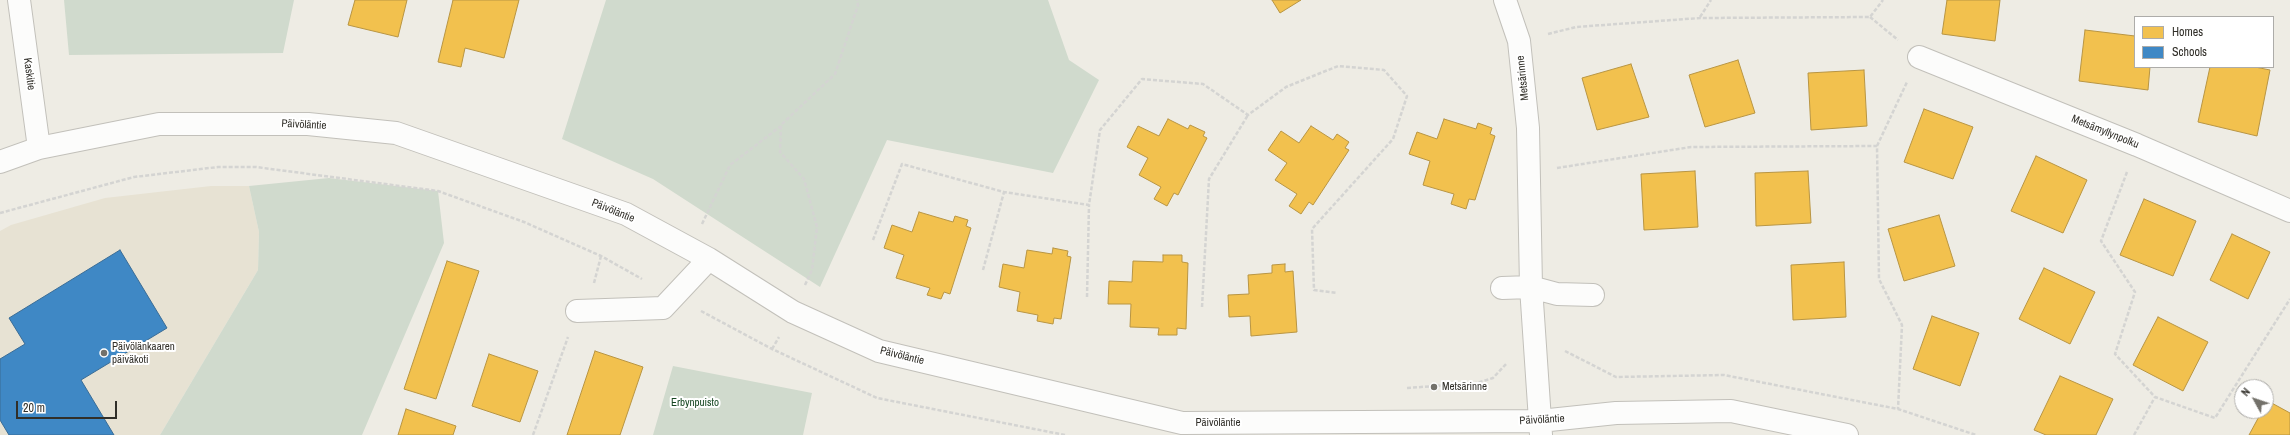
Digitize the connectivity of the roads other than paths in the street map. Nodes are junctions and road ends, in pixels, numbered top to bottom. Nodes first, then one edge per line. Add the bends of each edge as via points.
1 (19, 0) edge
2 (1505, 0) edge
3 (1919, 57) road end
4 (39, 148) junction
5 (0, 162) edge
6 (2290, 211) edge
7 (709, 259) junction
8 (1502, 288) dead end
9 (1531, 288) junction
10 (1593, 295) dead end
11 (577, 311) road end
12 (1541, 428) edge
13 (1847, 435) edge

1 - 4 street, Kaskitie
2 - 9 street, Metsärinne via 1519,41 1528,128
3 - 6 street, Metsämyllynpolku via 2137,145
4 - 5 street, Päivöläntie
4 - 7 street, Päivöläntie via 159,124 308,124 396,133 626,214
7 - 11 street via 663,308
7 - 12 street, Päivöläntie via 793,312 879,351 1182,423
8 - 9 street
9 - 10 street via 1557,294
9 - 12 street, Metsärinne
12 - 13 street, Päivöläntie via 1616,413 1731,410

